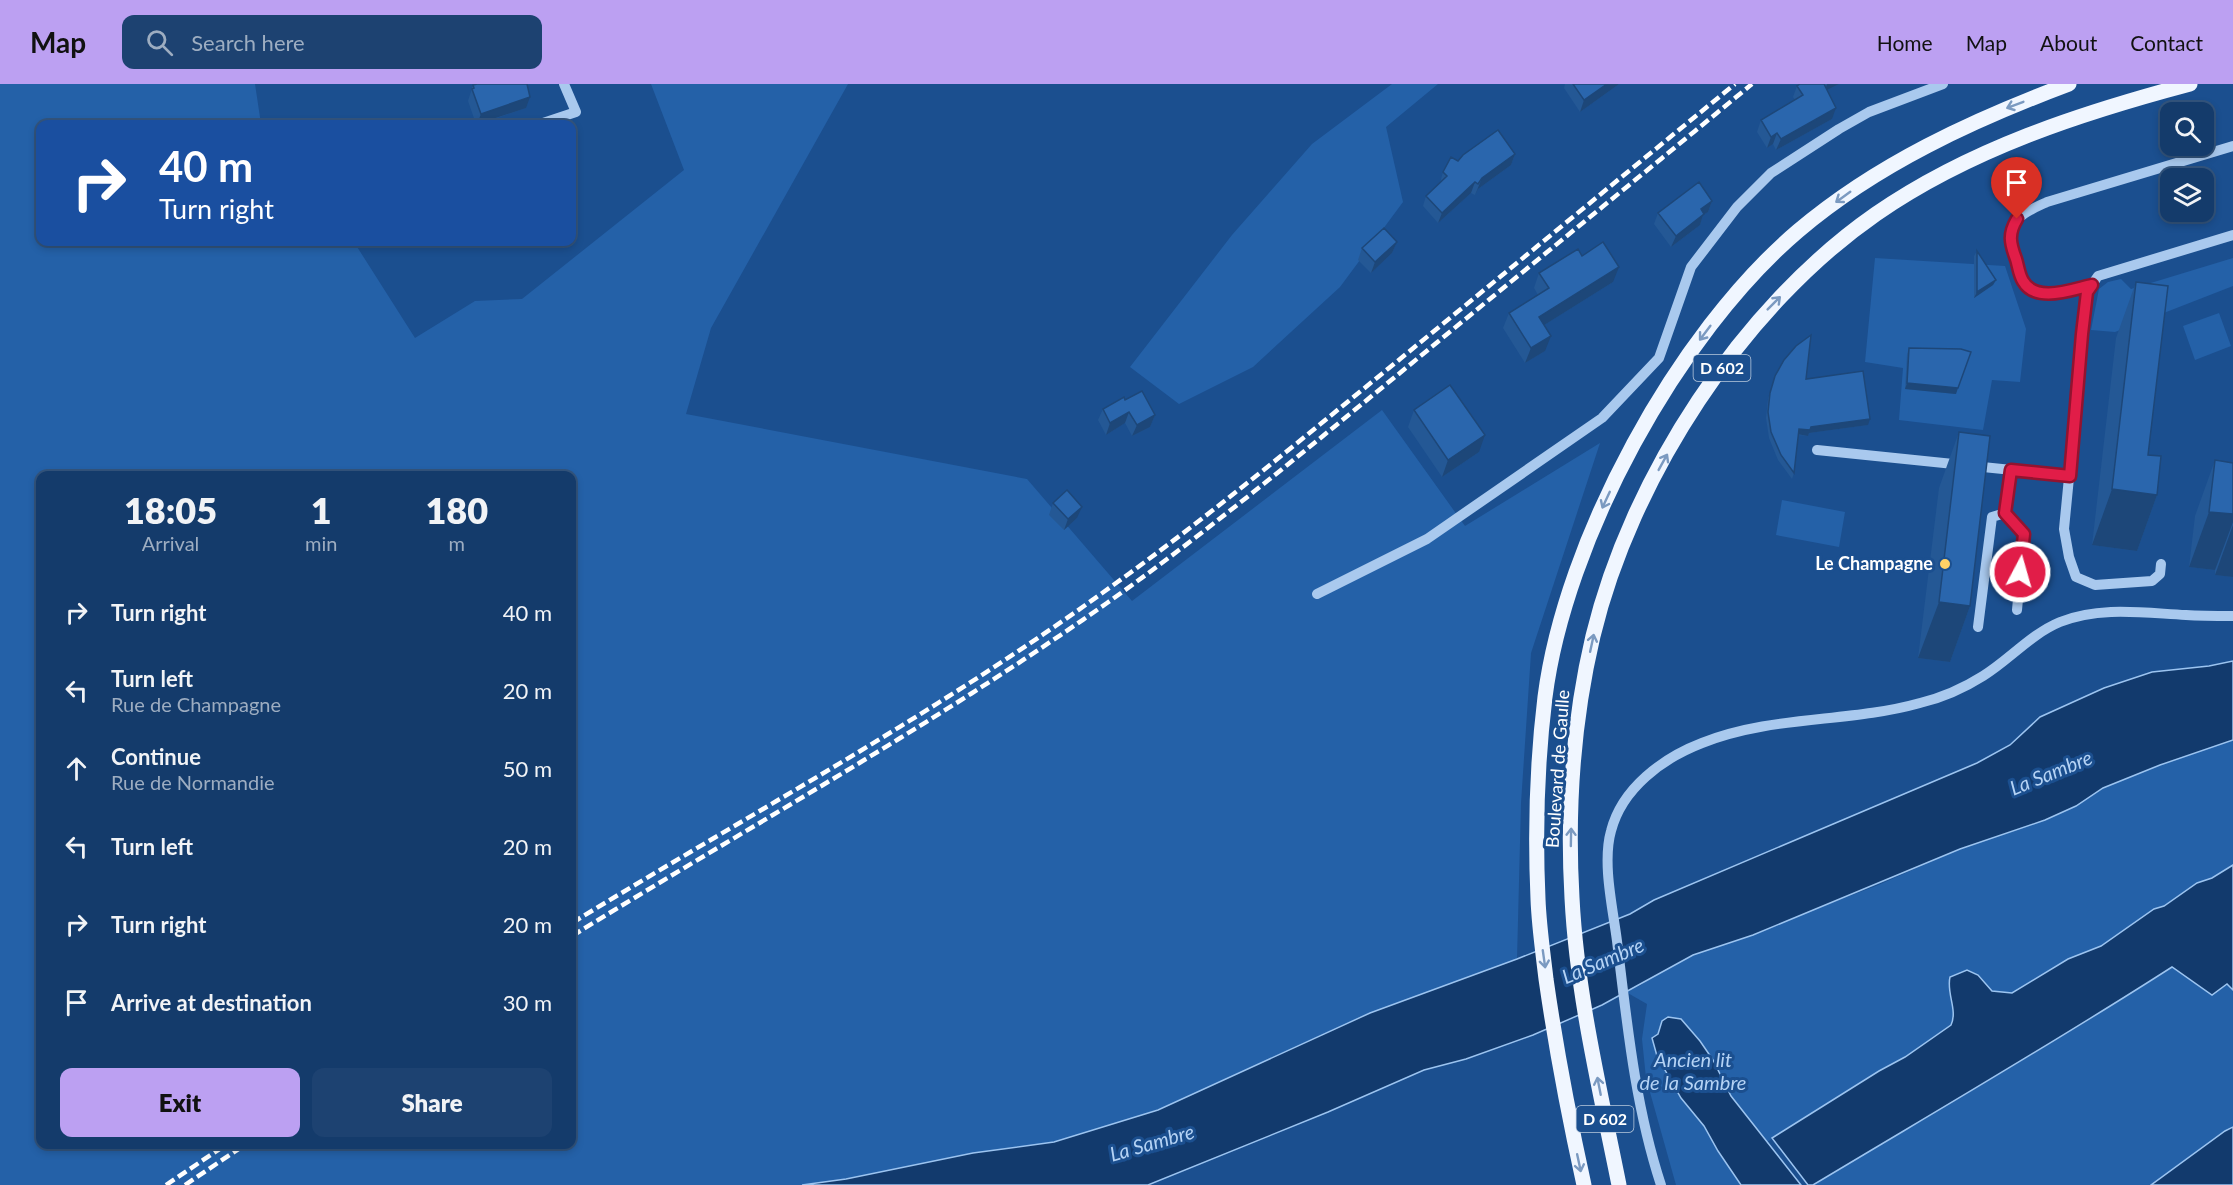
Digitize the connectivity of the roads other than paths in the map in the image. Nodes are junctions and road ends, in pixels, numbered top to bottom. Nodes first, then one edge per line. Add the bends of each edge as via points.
1 (564, 84) edge
2 (1943, 84) edge
3 (2069, 84) edge
4 (2190, 84) edge
5 (552, 120) edge
6 (2233, 146) edge
7 (2233, 235) edge
8 (2092, 285) junction
9 (1817, 450) dead end
10 (2011, 470) junction
11 (2070, 476) junction
12 (2005, 513) junction
13 (2161, 564) dead end
14 (1317, 594) dead end
15 (2017, 610) dead end
16 (2233, 616) edge
17 (1978, 627) dead end
18 (1584, 1185) edge
19 (1619, 1185) edge
20 (1661, 1185) edge

1 - 5 street via 576,112
2 - 14 street via 1869,112 1771,173 1737,207 1691,267 1659,358 1602,418 1427,539
3 -> 18 main road, Boulevard de Gaulle / D 602 via 1935,141 1890,166 1799,230 1757,270 1677,371 1638,437 1598,519 1577,570 1545,695 1537,819 1538,901 1544,960 1559,1065
19 -> 4 main road, Boulevard de Gaulle / D 602 via 1592,1054 1574,935 1572,791 1582,690 1593,636 1625,539 1648,489 1681,430 1731,354 1763,314 1804,273 1878,213 1971,160 2067,120
6 - 8 street via 2047,202 2017,219 2009,239 2023,281 2030,288 2055,293
7 - 8 street via 2098,276
8 - 11 street via 2087,292 2082,334
9 - 10 street
10 - 11 street
10 - 12 street
11 - 13 street via 2064,530 2076,577 2095,585 2152,581 2160,574
12 - 15 street via 2024,534
12 - 17 street via 1992,517
16 - 20 street via 2091,613 2059,622 1983,676 1923,703 1740,731 1702,743 1659,765 1635,787 1611,830 1608,853 1639,1099

